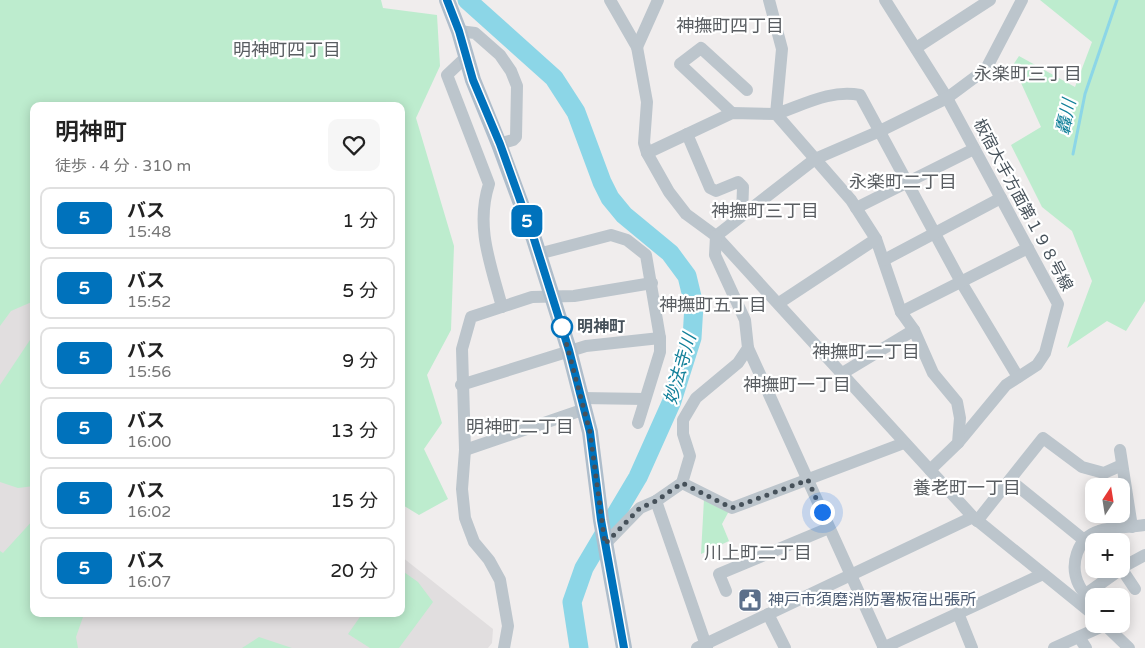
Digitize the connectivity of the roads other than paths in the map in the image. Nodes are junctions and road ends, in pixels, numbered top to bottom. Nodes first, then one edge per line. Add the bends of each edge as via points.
1 (446, 0) edge
2 (610, 0) edge
3 (658, 0) edge
4 (884, 0) edge
5 (990, 0) edge
6 (1022, 0) edge
7 (771, 1) edge
8 (459, 31) junction
9 (637, 47) junction
10 (916, 48) junction
11 (465, 58) junction
12 (747, 90) dead end
13 (947, 98) junction
14 (732, 113) junction
15 (776, 114) junction
16 (880, 131) junction
17 (687, 134) junction
18 (500, 144) junction
19 (974, 150) junction
20 (647, 153) junction
21 (815, 159) junction
22 (908, 182) junction
23 (1001, 198) junction
24 (856, 208) junction
25 (742, 215) junction
26 (935, 233) junction
27 (716, 236) junction
28 (876, 238) junction
29 (1028, 248) junction
30 (538, 254) junction
31 (884, 260) junction
32 (961, 282) junction
33 (652, 283) junction
34 (553, 297) junction
35 (779, 303) junction
36 (502, 307) junction
37 (901, 312) junction
38 (914, 330) junction
39 (660, 338) junction
40 (748, 348) junction
41 (569, 350) junction
42 (840, 374) junction
43 (1018, 377) junction
44 (461, 385) junction
45 (645, 399) junction
46 (583, 404) junction
47 (638, 423) dead end
48 (904, 443) junction
49 (958, 443) junction
50 (465, 450) junction
51 (1120, 450) dead end
52 (1122, 465) junction
53 (930, 470) junction
54 (808, 480) junction
55 (1010, 480) junction
56 (682, 483) junction
57 (656, 501) junction
58 (975, 519) junction
59 (1145, 525) edge
60 (1132, 527) junction
61 (828, 528) junction
62 (1084, 540) junction
63 (605, 542) junction
64 (1145, 555) edge
65 (1130, 563) edge
66 (851, 574) junction
67 (1043, 574) junction
68 (1111, 578) edge
69 (1128, 578) edge
70 (1100, 588) edge
71 (1135, 589) dead end
72 (726, 591) dead end
73 (1085, 593) edge
74 (1085, 608) edge
75 (958, 613) junction
76 (768, 614) junction
77 (1087, 633) edge
78 (1113, 633) edge
79 (1079, 637) junction
80 (703, 647) edge
81 (504, 648) edge
82 (624, 648) edge
83 (785, 648) edge
84 (884, 648) edge
85 (972, 648) edge
86 (1054, 648) edge
87 (1086, 648) edge
88 (1129, 648) edge

1 - 8 main road
2 - 9 street
3 - 9 street
4 - 10 street, 板宿大手方面第１９８号線
5 - 10 street
6 - 13 street via 986,69
7 - 15 street via 782,49
8 - 11 main road
8 - 18 street via 475,33 490,45 511,71 516,86 516,137
9 - 20 street via 646,102 644,143
10 - 13 street, 板宿大手方面第１９８号線
11 - 18 main road
11 - 36 street via 447,75 489,184 484,198 482,225
12 - 14 street via 701,48 680,64
13 - 16 street
13 - 19 street, 板宿大手方面第１９８号線
14 - 15 street
14 - 17 street
15 - 16 street via 832,94 848,93 860,95
15 - 21 street
16 - 21 street
16 - 22 street
17 - 20 street
17 - 25 street via 710,188 716,190 738,182 743,187
18 - 30 main road
19 - 22 street
19 - 23 street, 板宿大手方面第１９８号線
20 - 27 street via 668,192 686,214
21 - 24 street
21 - 25 street
22 - 24 street
22 - 26 street
23 - 26 street
23 - 29 street, 板宿大手方面第１９８号線
24 - 28 street
25 - 27 street
26 - 31 street
26 - 32 street
27 - 35 street
27 - 40 street via 715,255 745,320
28 - 31 street
28 - 35 street
29 - 32 street
29 - 43 street, 板宿大手方面第１９８号線 via 1058,304 1045,353 1037,365
30 - 33 street via 611,235 627,240 646,254
30 - 34 main road
31 - 37 street
32 - 37 street
32 - 43 street
33 - 34 street
33 - 39 street
34 - 36 street via 532,297
34 - 41 main road
35 - 42 street
36 - 44 street via 471,317 462,349
37 - 38 street
38 - 42 street
38 - 49 street via 933,373 957,402 960,418
39 - 41 street
39 - 45 street via 660,352
40 - 54 street
40 - 56 street via 738,363 696,398 683,420 683,434 690,456
41 - 44 street
41 - 46 main road
42 - 48 street
43 - 49 street, 板宿大手方面第１９８号線 via 1006,385
44 - 50 street
45 - 46 street
45 - 47 street
46 - 50 street
46 - 63 main road
48 - 53 street
48 - 54 street
49 - 53 street, 板宿大手方面第１９８号線
50 - 81 street via 462,489 465,518 474,542 500,580 508,626
51 - 52 street
52 - 55 street via 1104,472 1082,467 1043,438
52 - 60 street
53 - 58 street
54 - 56 street via 732,508
54 - 61 street
55 - 58 street
55 - 62 street
56 - 57 street
57 - 63 street via 640,508
57 - 80 street
58 - 66 street
58 - 67 street
59 - 60 street
60 - 62 street via 1108,528
61 - 66 street
61 - 72 street via 719,574
62 - 73 street via 1074,567 1079,586
63 - 82 main road
64 - 65 street
66 - 76 street
66 - 84 street
67 - 74 street
67 - 75 street
68 - 70 street
69 - 71 street
75 - 84 street
75 - 85 street
76 - 80 street
76 - 83 street
77 - 79 street
78 - 88 street
79 - 86 street
79 - 87 street

